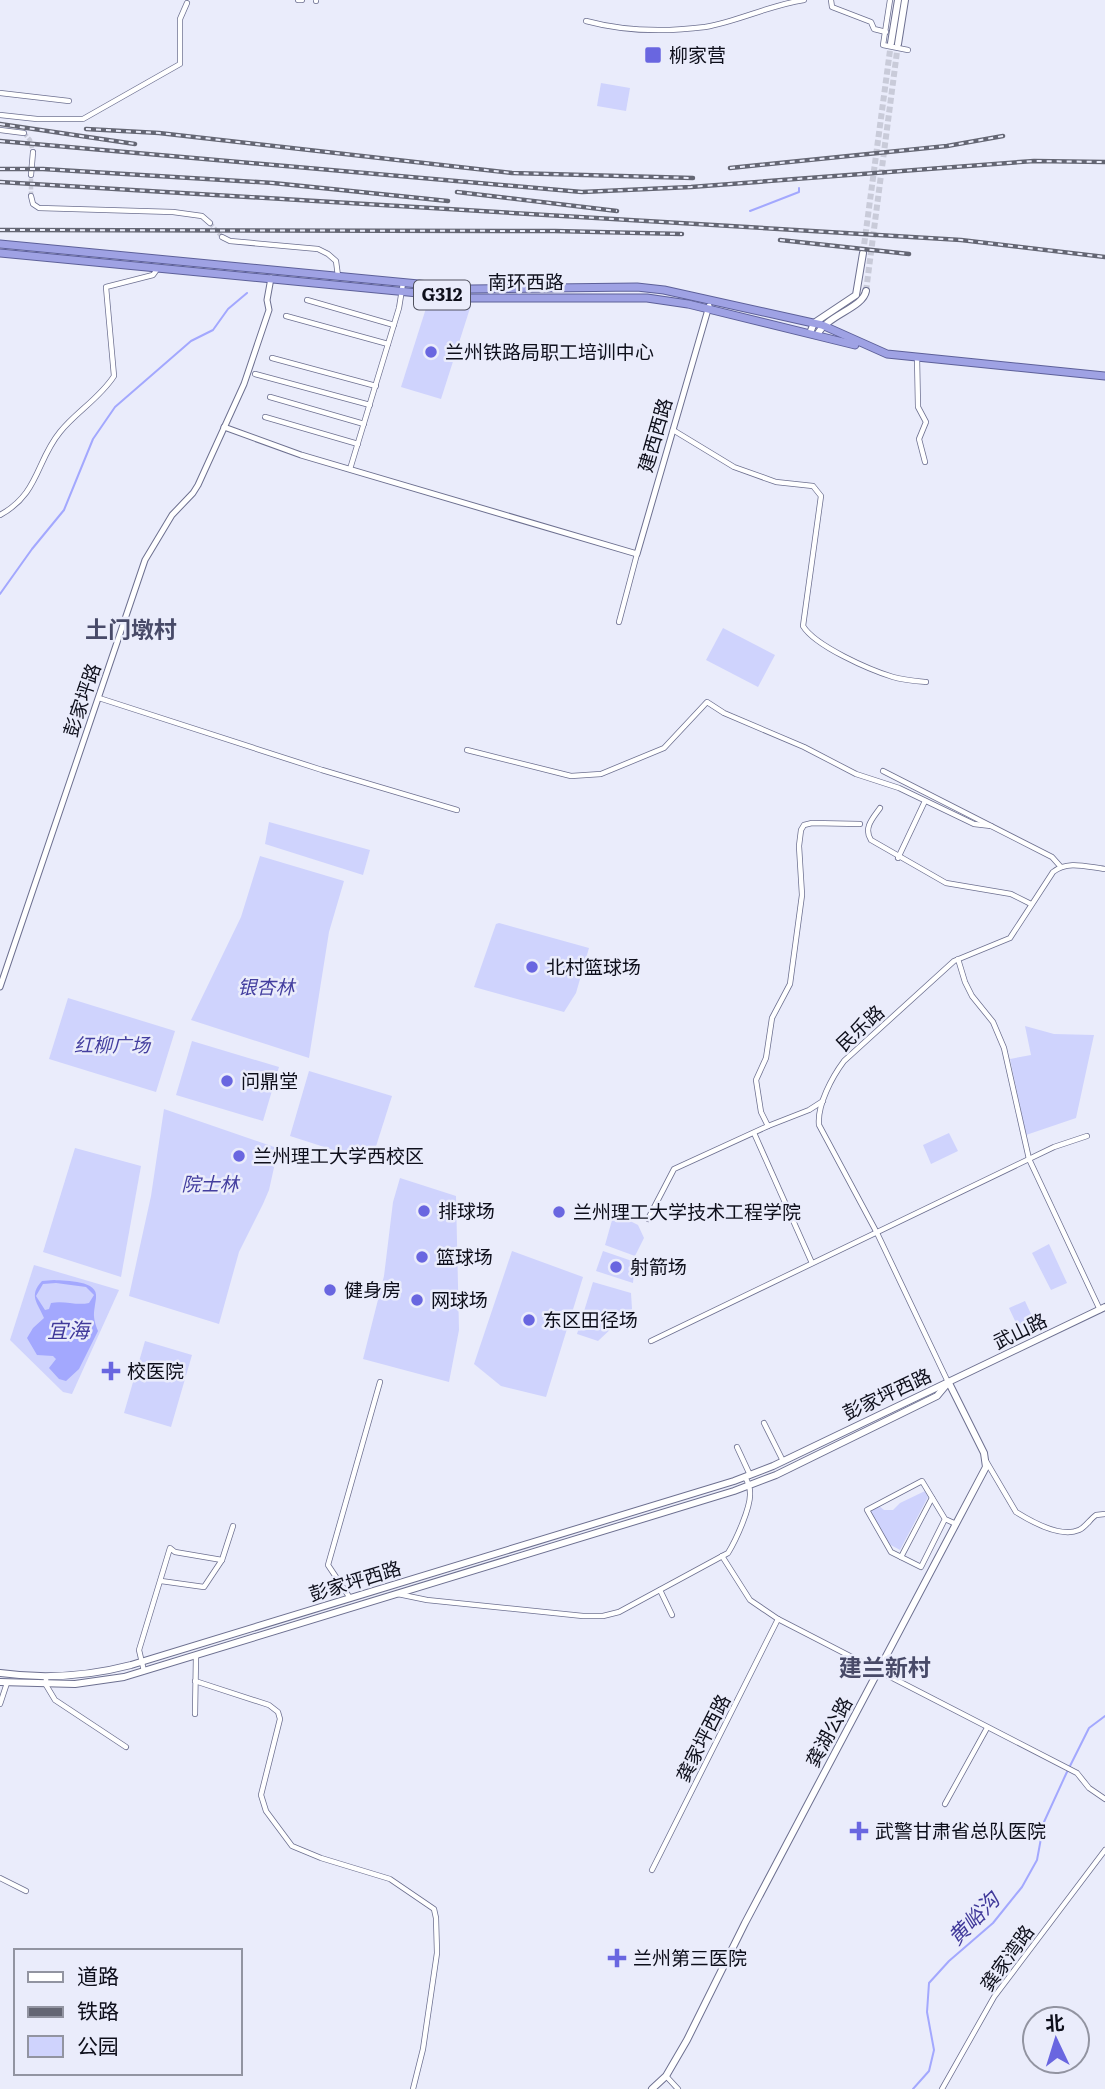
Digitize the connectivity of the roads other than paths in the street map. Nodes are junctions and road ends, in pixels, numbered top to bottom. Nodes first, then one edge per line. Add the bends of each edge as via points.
1 (804, 0) edge
2 (831, 0) edge
3 (890, 0) edge
4 (898, 0) edge
5 (905, 0) edge
6 (187, 3) dead end
7 (586, 21) dead end
8 (886, 32) junction
9 (908, 50) dead end
10 (0, 93) edge
11 (69, 101) dead end
12 (0, 115) edge
13 (0, 130) edge
14 (24, 133) dead end
15 (33, 152) tunnel mouth
16 (32, 176) tunnel mouth
17 (31, 196) dead end
18 (210, 223) tunnel mouth
19 (222, 237) tunnel mouth
20 (0, 244) edge
21 (863, 253) tunnel mouth
22 (0, 254) edge
23 (158, 268) junction
24 (338, 277) junction
25 (271, 278) junction
26 (402, 288) junction
27 (866, 290) tunnel mouth
28 (711, 299) junction
29 (307, 300) dead end
30 (708, 310) junction
31 (286, 316) dead end
32 (818, 324) junction
33 (394, 325) junction
34 (814, 334) junction
35 (388, 344) junction
36 (879, 352) junction
37 (917, 357) junction
38 (272, 358) dead end
39 (255, 374) dead end
40 (1105, 376) edge
41 (376, 386) junction
42 (270, 397) dead end
43 (370, 405) junction
44 (265, 417) dead end
45 (364, 424) junction
46 (224, 427) junction
47 (673, 430) junction
48 (358, 444) junction
49 (925, 461) dead end
50 (350, 469) junction
51 (0, 515) edge
52 (637, 554) junction
53 (619, 622) dead end
54 (926, 682) dead end
55 (99, 698) junction
56 (467, 750) dead end
57 (883, 771) dead end
58 (925, 802) junction
59 (880, 808) dead end
60 (457, 810) dead end
61 (860, 824) dead end
62 (991, 826) junction
63 (898, 858) junction
64 (1060, 866) junction
65 (1105, 870) edge
66 (1031, 905) junction
67 (958, 959) junction
68 (0, 987) edge
69 (824, 1101) junction
70 (768, 1126) junction
71 (754, 1133) junction
72 (1087, 1136) dead end
73 (1029, 1159) junction
74 (648, 1219) dead end
75 (877, 1233) junction
76 (812, 1263) junction
77 (1102, 1308) edge
78 (652, 1341) dead end
79 (380, 1382) dead end
80 (949, 1383) junction
81 (764, 1423) dead end
82 (737, 1447) dead end
83 (783, 1461) junction
84 (986, 1461) junction
85 (747, 1476) junction
86 (750, 1486) junction
87 (932, 1497) junction
88 (1105, 1514) edge
89 (945, 1519) junction
90 (956, 1524) junction
91 (233, 1526) dead end
92 (722, 1556) junction
93 (901, 1557) junction
94 (222, 1560) junction
95 (161, 1581) junction
96 (660, 1590) junction
97 (397, 1594) junction
98 (351, 1599) junction
99 (672, 1615) dead end
100 (778, 1619) junction
101 (196, 1655) junction
102 (142, 1662) junction
103 (144, 1671) junction
104 (879, 1672) junction
105 (0, 1673) edge
106 (46, 1676) junction
107 (195, 1681) junction
108 (4, 1682) edge
109 (46, 1685) junction
110 (0, 1704) edge
111 (195, 1714) dead end
112 (987, 1728) junction
113 (126, 1747) dead end
114 (1105, 1799) edge
115 (945, 1804) dead end
116 (1105, 1850) edge
117 (652, 1870) dead end
118 (0, 1878) edge
119 (26, 1891) dead end
120 (666, 2076) junction
121 (413, 2089) edge
122 (652, 2089) edge
123 (678, 2089) edge
124 (942, 2089) edge

1 - 7 street via 706,26 641,29
2 - 8 street via 832,7
3 - 8 street
4 - 5 main road via 895,43
6 - 12 street via 180,19 180,64 83,119
8 - 9 street via 883,45
10 - 11 street
13 - 14 street
15 - 16 street
17 - 18 street via 39,208 182,213 202,216
19 - 24 street via 322,250 336,261
20 - 24 highway, 南环西路 / G312
21 - 32 main road via 856,295
22 - 23 highway, 南环西路 / G312
23 - 25 highway, 南环西路 / G312
23 - 51 street via 153,275 106,287 114,376 61,431 22,498
24 - 26 highway, 南环西路 / G312
25 - 26 highway, 南环西路 / G312
25 - 46 street, 彭家坪路 via 262,335
26 - 28 highway, 南环西路 / G312 via 637,287
26 - 30 highway, 南环西路 / G312 via 470,298 648,298
26 - 33 street
27 - 32 main road via 863,299
28 - 30 street, 建西西路
28 - 32 highway, G312
29 - 33 street
30 - 34 highway, 南环西路 / G312
30 - 47 street, 建西西路
31 - 35 street
32 - 34 main road
32 - 36 highway, G312
33 - 35 street
34 - 36 highway, 南环西路 / G312
35 - 41 street
36 - 37 highway, G312
37 - 40 highway, G312
37 - 49 street via 918,408 926,422 919,439
38 - 41 street
39 - 43 street
41 - 43 street
42 - 45 street
43 - 45 street
44 - 48 street
45 - 48 street
46 - 50 street
46 - 55 street, 彭家坪路 via 193,493 172,515 145,560
47 - 52 street, 建西西路
47 - 54 street via 734,467 776,482 817,489 821,496 803,626 812,638 859,662 894,677
48 - 50 street
50 - 52 street
52 - 53 street
55 - 60 street
55 - 68 street, 彭家坪路
56 - 58 street via 571,776 601,774 664,748 707,702
57 - 62 street
58 - 62 street via 974,824
58 - 63 street
59 - 63 street via 867,835
61 - 70 street via 812,823 801,830 802,895 790,984 772,1018 766,1058 756,1080 756,1094
62 - 64 street via 1052,857
63 - 66 street via 946,883 1011,894
64 - 65 street
64 - 66 street, 民乐路
66 - 67 street, 民乐路 via 1010,938
67 - 69 street, 民乐路 via 844,1061
67 - 73 street via 972,996 999,1034
69 - 70 street
69 - 75 street, 民乐路 via 819,1125
70 - 71 street
71 - 74 street via 674,1169
71 - 76 street
72 - 73 street
73 - 75 street
73 - 77 street
75 - 76 street
75 - 80 street, 民乐路
76 - 78 street
77 - 80 main road, 武山路
79 - 98 street via 328,1565
80 - 83 main road, 彭家坪西路
80 - 84 main road
80 - 86 main road, 彭家坪西路 via 937,1396
81 - 83 street
82 - 85 street
83 - 85 main road, 彭家坪西路
84 - 88 street via 1023,1517 1071,1532
84 - 90 main road, 龚湖公路
85 - 86 street
85 - 98 main road, 彭家坪西路
86 - 92 street via 751,1496 734,1544
86 - 97 main road, 彭家坪西路
87 - 89 street
87 - 93 street
87 - 93 street via 922,1481 867,1510 891,1552
89 - 90 street
89 - 93 street via 921,1567
90 - 104 main road, 龚湖公路
91 - 94 street
92 - 96 street
92 - 100 street via 750,1600
94 - 95 street via 204,1587
94 - 95 street via 170,1548
95 - 102 street via 139,1650
96 - 97 street via 603,1616
96 - 99 street
97 - 101 main road, 彭家坪西路
98 - 102 main road, 彭家坪西路
100 - 104 street
100 - 117 street, 龚家坪西路
101 - 103 main road, 彭家坪西路
101 - 107 street
102 - 103 street
102 - 106 main road, 彭家坪西路 via 102,1672
103 - 109 main road, 彭家坪西路
104 - 112 street
104 - 120 main road, 龚湖公路
105 - 106 main road, 彭家坪西路
106 - 109 street
107 - 111 street
107 - 121 street via 278,1712 261,1795 266,1811 292,1846 390,1879 434,1909 437,1953
108 - 109 main road, 彭家坪西路
108 - 110 street
109 - 113 street via 55,1700
112 - 114 street via 1077,1773 1088,1788
112 - 115 street
116 - 124 street, 龚家湾路 via 995,1997
118 - 119 street
120 - 122 main road, 龚湖公路
120 - 123 street

